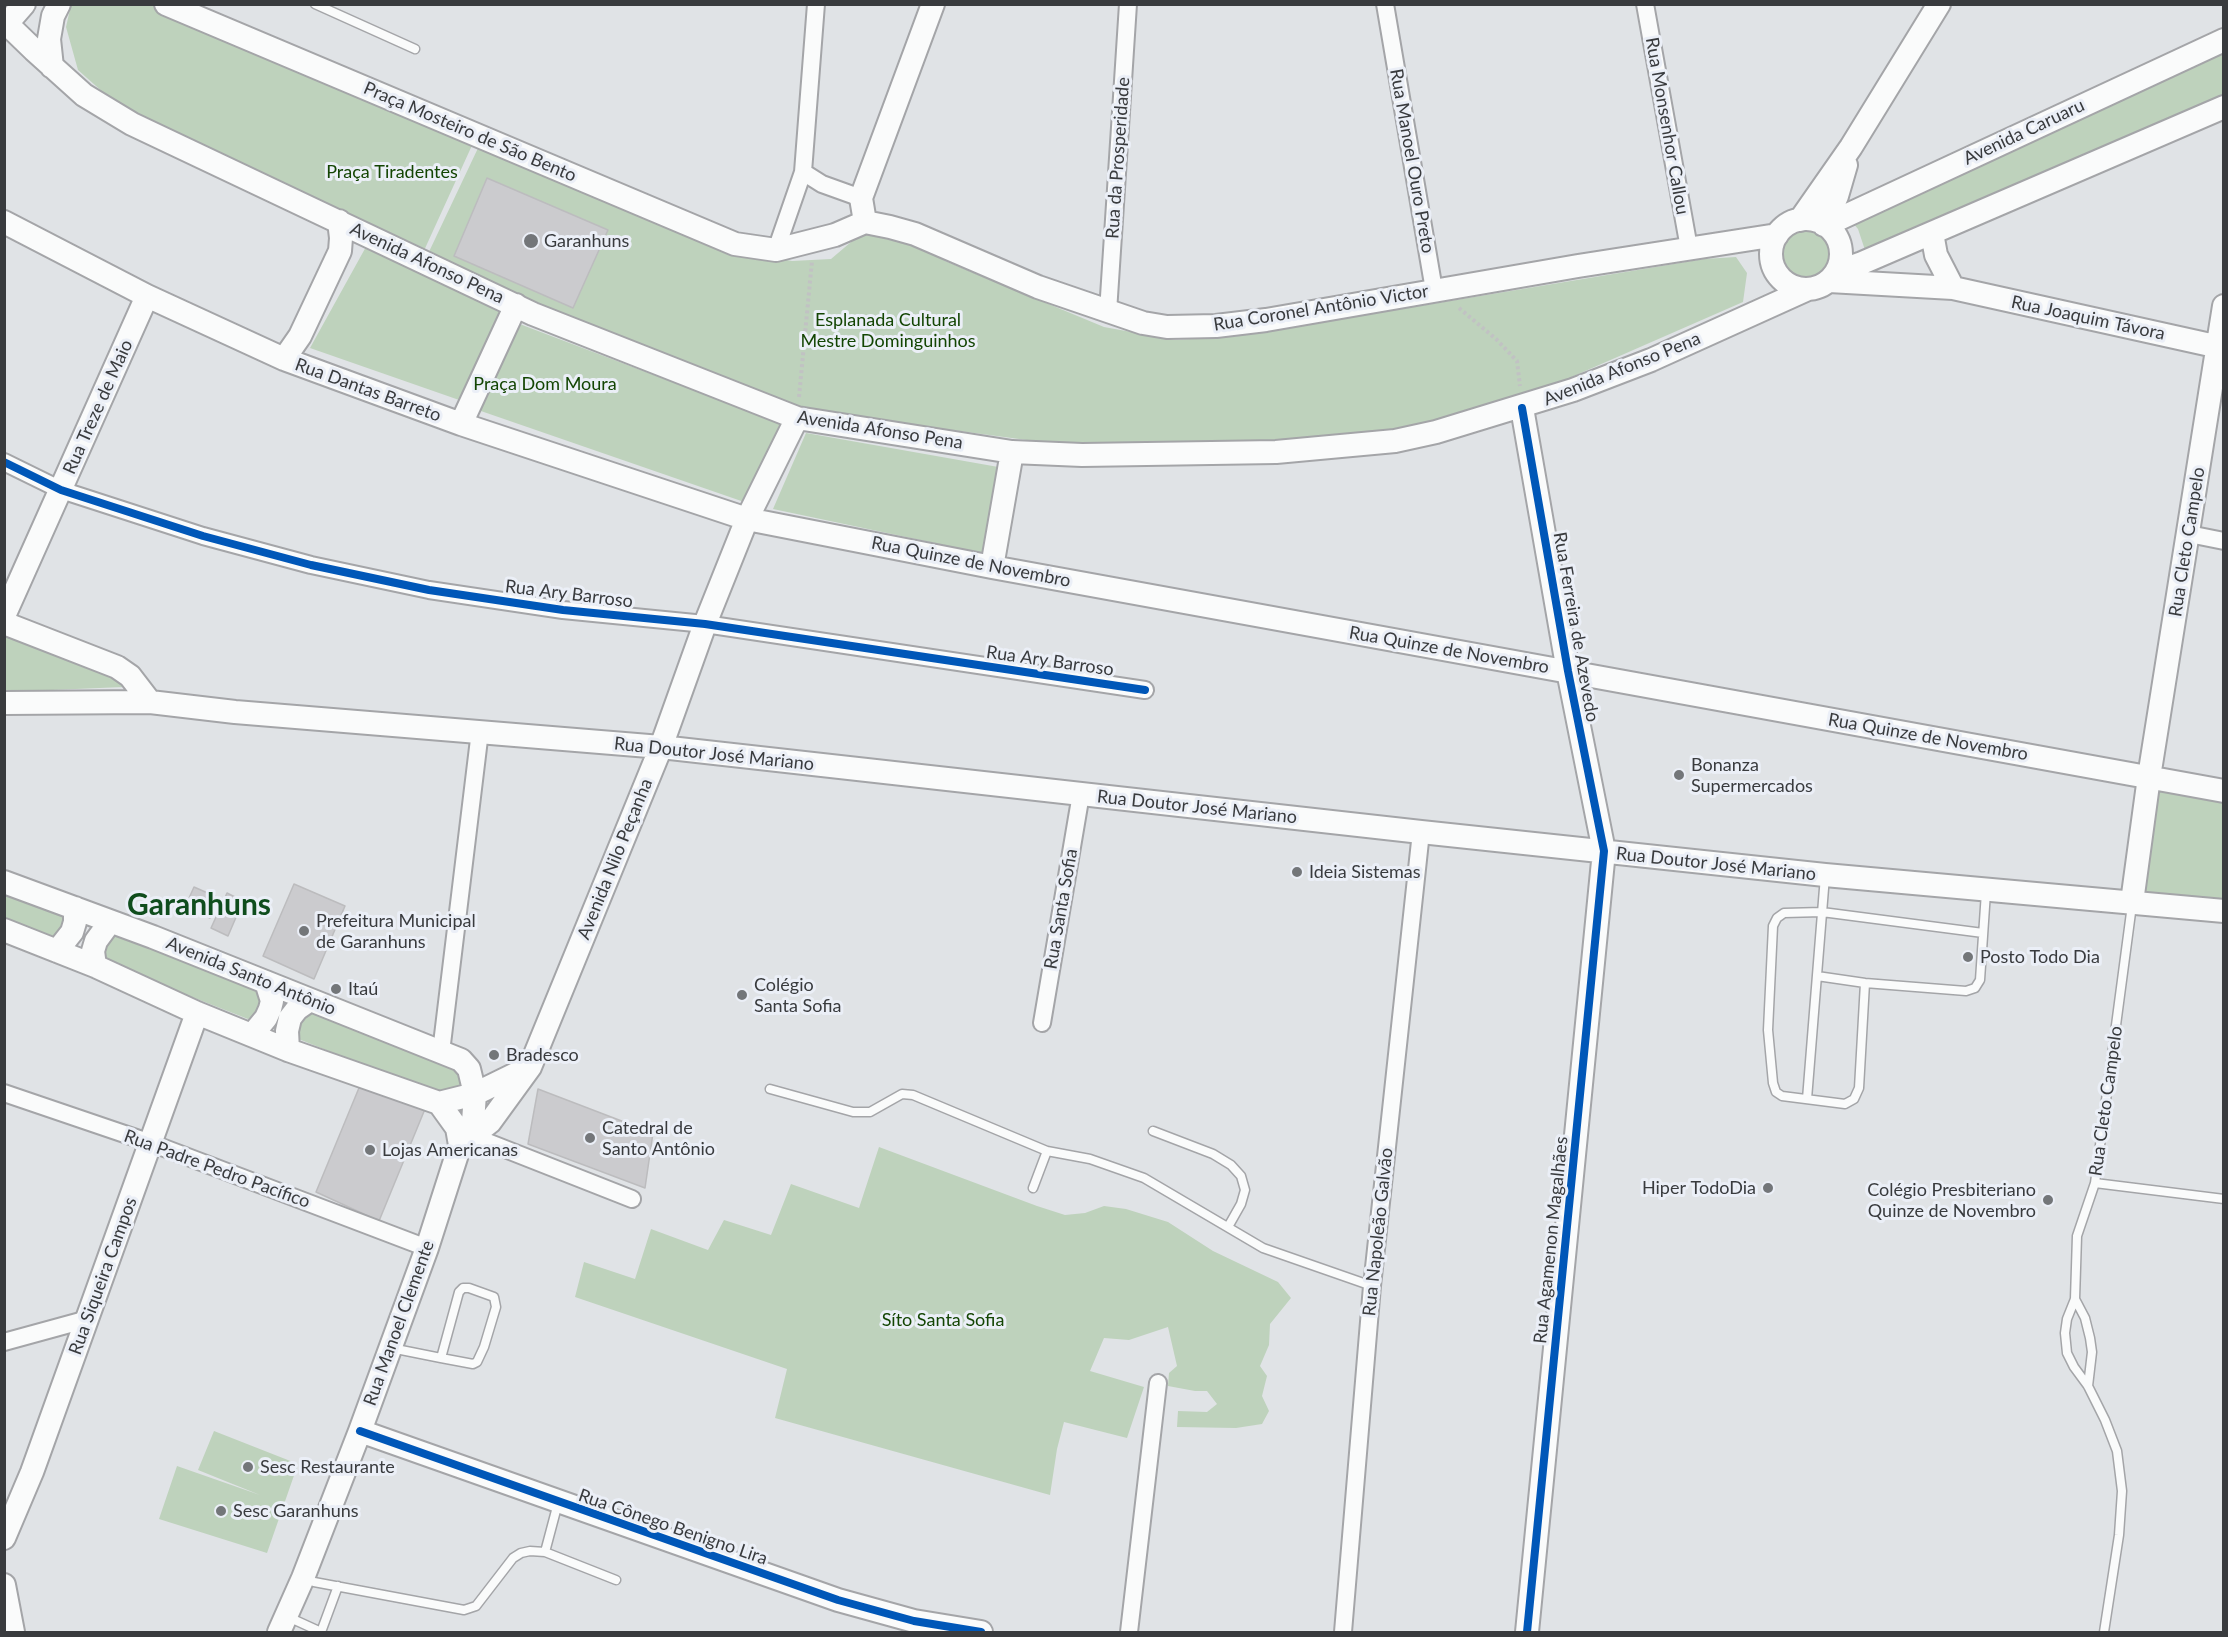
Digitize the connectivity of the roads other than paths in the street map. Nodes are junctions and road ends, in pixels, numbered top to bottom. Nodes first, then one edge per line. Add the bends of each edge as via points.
1 (24, 4) edge
2 (59, 4) edge
3 (166, 4) edge
4 (315, 4) edge
5 (816, 4) edge
6 (933, 4) edge
7 (1128, 4) edge
8 (1384, 4) edge
9 (1645, 4) edge
10 (1939, 4) edge
11 (6, 24) edge
12 (2223, 40) edge
13 (416, 49) dead end
14 (52, 67) junction
15 (2223, 107) edge
16 (1851, 147) junction
17 (803, 172) junction
18 (861, 198) junction
19 (1800, 220) junction
20 (339, 221) junction
21 (4, 222) edge
22 (865, 222) junction
23 (1825, 225) junction
24 (1932, 232) junction
25 (1777, 235) junction
26 (1689, 248) junction
27 (776, 250) junction
28 (1833, 277) junction
29 (1953, 288) junction
30 (1434, 290) junction
31 (1800, 293) junction
32 (147, 296) junction
33 (516, 306) junction
34 (2223, 306) edge
35 (1108, 312) junction
36 (2221, 347) edge
37 (284, 359) junction
38 (1521, 397) junction
39 (798, 413) junction
40 (461, 424) junction
41 (1012, 452) junction
42 (4, 462) edge
43 (61, 490) junction
44 (747, 519) junction
45 (2189, 534) junction
46 (2223, 541) edge
47 (992, 567) junction
48 (4, 616) edge
49 (4, 623) edge
50 (705, 624) junction
51 (1568, 671) junction
52 (1145, 690) dead end
53 (4, 703) edge
54 (160, 703) junction
55 (480, 731) junction
56 (661, 747) junction
57 (2149, 777) junction
58 (2223, 790) edge
59 (1081, 794) junction
60 (1421, 832) junction
61 (1604, 851) junction
62 (1826, 875) junction
63 (4, 882) edge
64 (1986, 889) junction
65 (2132, 902) junction
66 (75, 908) junction
67 (2223, 911) edge
68 (1822, 912) junction
69 (110, 922) junction
70 (4, 930) edge
71 (1983, 933) junction
72 (57, 951) junction
73 (95, 966) junction
74 (1817, 976) junction
75 (266, 982) junction
76 (1865, 983) junction
77 (310, 1000) junction
78 (197, 1012) junction
79 (1042, 1023) dead end
80 (252, 1035) junction
81 (288, 1050) junction
82 (441, 1052) junction
83 (530, 1067) junction
84 (770, 1089) dead end
85 (4, 1094) edge
86 (475, 1094) junction
87 (1807, 1099) junction
88 (439, 1103) junction
89 (1153, 1131) dead end
90 (466, 1140) junction
91 (151, 1143) junction
92 (1047, 1151) junction
93 (2095, 1183) junction
94 (1033, 1188) dead end
95 (632, 1199) dead end
96 (2223, 1200) edge
97 (1228, 1227) junction
98 (427, 1248) junction
99 (1372, 1286) junction
100 (2075, 1299) junction
101 (88, 1319) junction
102 (4, 1342) edge
103 (390, 1348) junction
104 (441, 1358) junction
105 (1158, 1383) dead end
106 (2088, 1386) junction
107 (360, 1431) junction
108 (558, 1503) junction
109 (10, 1514) edge
110 (4, 1538) edge
111 (545, 1552) junction
112 (303, 1578) junction
113 (616, 1580) dead end
114 (4, 1585) edge
115 (338, 1586) junction
116 (283, 1624) edge
117 (913, 1627) edge
118 (13, 1632) edge
119 (321, 1632) edge
120 (981, 1632) edge
121 (1130, 1632) edge
122 (1342, 1632) edge
123 (1527, 1632) edge
124 (2104, 1632) edge

1 - 11 main road
2 - 14 main road via 49,39
3 - 27 main road, Praça Mosteiro de São Bento via 735,244
4 - 13 lane
5 - 17 street
6 - 18 main road
7 - 35 street, Rua da Prosperidade
8 - 30 street, Rua Manoel Ouro Preto
9 - 26 street, Rua Monsenhor Callou
10 - 16 main road
11 - 14 main road, Avenida Afonso Pena
12 - 23 main road, Avenida Caruaru
14 - 20 main road, Avenida Afonso Pena via 84,95 132,124
15 - 24 main road
16 - 19 main road
16 - 23 main road
17 - 18 street via 822,184
17 - 27 street
18 - 22 main road
19 - 23 main road
19 - 25 main road
20 - 33 main road, Avenida Afonso Pena
20 - 37 main road via 340,251 300,336
21 - 32 main road, Rua Dantas Barreto
22 - 27 main road
22 - 35 main road, Rua Coronel Antônio Victor via 915,234 1038,287
23 - 28 main road via 1834,232 1841,252
24 - 28 main road
24 - 29 main road via 1936,255
25 - 26 main road, Rua Coronel Antônio Victor
25 - 31 main road via 1772,256 1779,276
26 - 30 main road, Rua Coronel Antônio Victor
28 - 29 main road, Rua Joaquim Távora
28 - 31 main road
29 - 36 main road, Rua Joaquim Távora
30 - 35 main road, Rua Coronel Antônio Victor via 1216,326 1159,326
31 - 38 main road, Avenida Afonso Pena via 1652,360 1573,390
32 - 37 main road, Rua Dantas Barreto
32 - 43 main road, Rua Treze de Maio
33 - 39 main road, Avenida Afonso Pena
33 - 40 main road
34 - 36 main road, Rua Cleto Campelo
36 - 45 main road, Rua Cleto Campelo
37 - 40 main road, Rua Dantas Barreto
38 - 41 main road, Avenida Afonso Pena via 1436,432 1336,448 1164,454
38 - 51 main road, Rua Ferreira de Azevedo
39 - 41 main road, Avenida Afonso Pena
39 - 44 main road, Avenida Nilo Peçanha
40 - 44 main road, Rua Dantas Barreto
41 - 47 main road
42 - 43 street, Rua Ary Barroso
43 - 48 main road, Rua Treze de Maio
43 - 50 street, Rua Ary Barroso via 203,536 310,565 429,590 563,610
44 - 47 main road, Rua Quinze de Novembro
44 - 50 main road, Avenida Nilo Peçanha
45 - 46 street
45 - 57 main road, Rua Cleto Campelo
47 - 51 main road, Rua Quinze de Novembro
49 - 54 main road via 117,667
50 - 52 street, Rua Ary Barroso
50 - 56 main road, Avenida Nilo Peçanha
51 - 57 main road, Rua Quinze de Novembro
51 - 61 main road, Rua Ferreira de Azevedo
53 - 54 main road, Rua Doutor José Mariano
54 - 55 main road, Rua Doutor José Mariano
55 - 56 main road, Rua Doutor José Mariano
55 - 82 street
56 - 59 main road, Rua Doutor José Mariano
56 - 83 main road, Avenida Nilo Peçanha
57 - 58 main road, Rua Quinze de Novembro
57 - 65 main road, Rua Cleto Campelo
59 - 60 main road, Rua Doutor José Mariano
59 - 79 street, Rua Santa Sofia
60 - 61 main road, Rua Doutor José Mariano
60 - 99 street, Rua Napoleão Galvão
61 - 62 main road, Rua Doutor José Mariano
61 - 123 main road, Rua Agamenon Magalhães
62 - 64 main road, Rua Doutor José Mariano
62 - 68 lane
63 - 66 main road, Avenida Santo Antônio
64 - 65 main road, Rua Doutor José Mariano
64 - 71 lane
65 - 67 main road, Rua Doutor José Mariano
65 - 93 lane, Rua Cleto Campelo
66 - 69 main road, Avenida Santo Antônio
66 - 72 main road via 72,932
68 - 71 lane
68 - 74 lane
68 - 87 lane via 1785,913 1773,926 1768,1030 1773,1083 1782,1096
69 - 73 main road via 96,941
69 - 75 main road, Avenida Santo Antônio
70 - 72 main road
71 - 76 lane via 1980,980 1975,988 1966,991
72 - 73 main road
73 - 78 main road
74 - 76 lane
74 - 87 lane
75 - 77 main road, Avenida Santo Antônio
75 - 80 main road via 272,1001 270,1009
76 - 87 lane via 1859,1088 1854,1099 1845,1104
77 - 81 main road via 290,1018
77 - 82 main road, Avenida Santo Antônio
78 - 80 main road
78 - 91 main road, Rua Siqueira Campos
80 - 81 main road
81 - 88 main road
82 - 86 main road, Avenida Santo Antônio via 466,1064
83 - 86 main road
83 - 90 main road, Avenida Nilo Peçanha via 490,1122
84 - 92 lane via 870,1113 902,1094 913,1095
85 - 91 street, Rua Padre Pedro Pacífico
86 - 88 main road
86 - 90 main road, Rua Manoel Clemente
88 - 90 main road
89 - 97 lane via 1213,1154 1241,1176 1245,1190
90 - 95 street
90 - 98 main road, Rua Manoel Clemente
91 - 98 street, Rua Padre Pedro Pacífico
91 - 101 main road, Rua Siqueira Campos
92 - 94 lane
92 - 97 lane via 1090,1159 1144,1178
93 - 96 lane
93 - 100 lane, Rua Cleto Campelo via 2078,1236
97 - 99 lane via 1263,1248
98 - 103 main road, Rua Manoel Clemente
99 - 122 street, Rua Napoleão Galvão
100 - 106 lane via 2090,1338
100 - 106 lane via 2067,1318 2067,1353
101 - 102 street
101 - 109 main road, Rua Siqueira Campos via 32,1472
103 - 104 lane
103 - 107 main road, Rua Manoel Clemente
104 - 104 lane via 477,1362 496,1307 494,1297 470,1288 459,1292
105 - 121 street
106 - 124 lane via 2117,1451 2122,1491
107 - 108 main road, Rua Cônego Benigno Lira
107 - 112 main road, Rua Manoel Clemente
108 - 111 lane
108 - 117 main road, Rua Cônego Benigno Lira
109 - 110 main road, Rua Siqueira Campos
111 - 113 lane
111 - 115 lane via 530,1551 513,1558 476,1605 464,1610
112 - 115 lane
112 - 116 main road, Rua Manoel Clemente
114 - 118 main road
115 - 119 lane
116 - 119 lane
117 - 120 main road, Rua Cônego Benigno Lira

